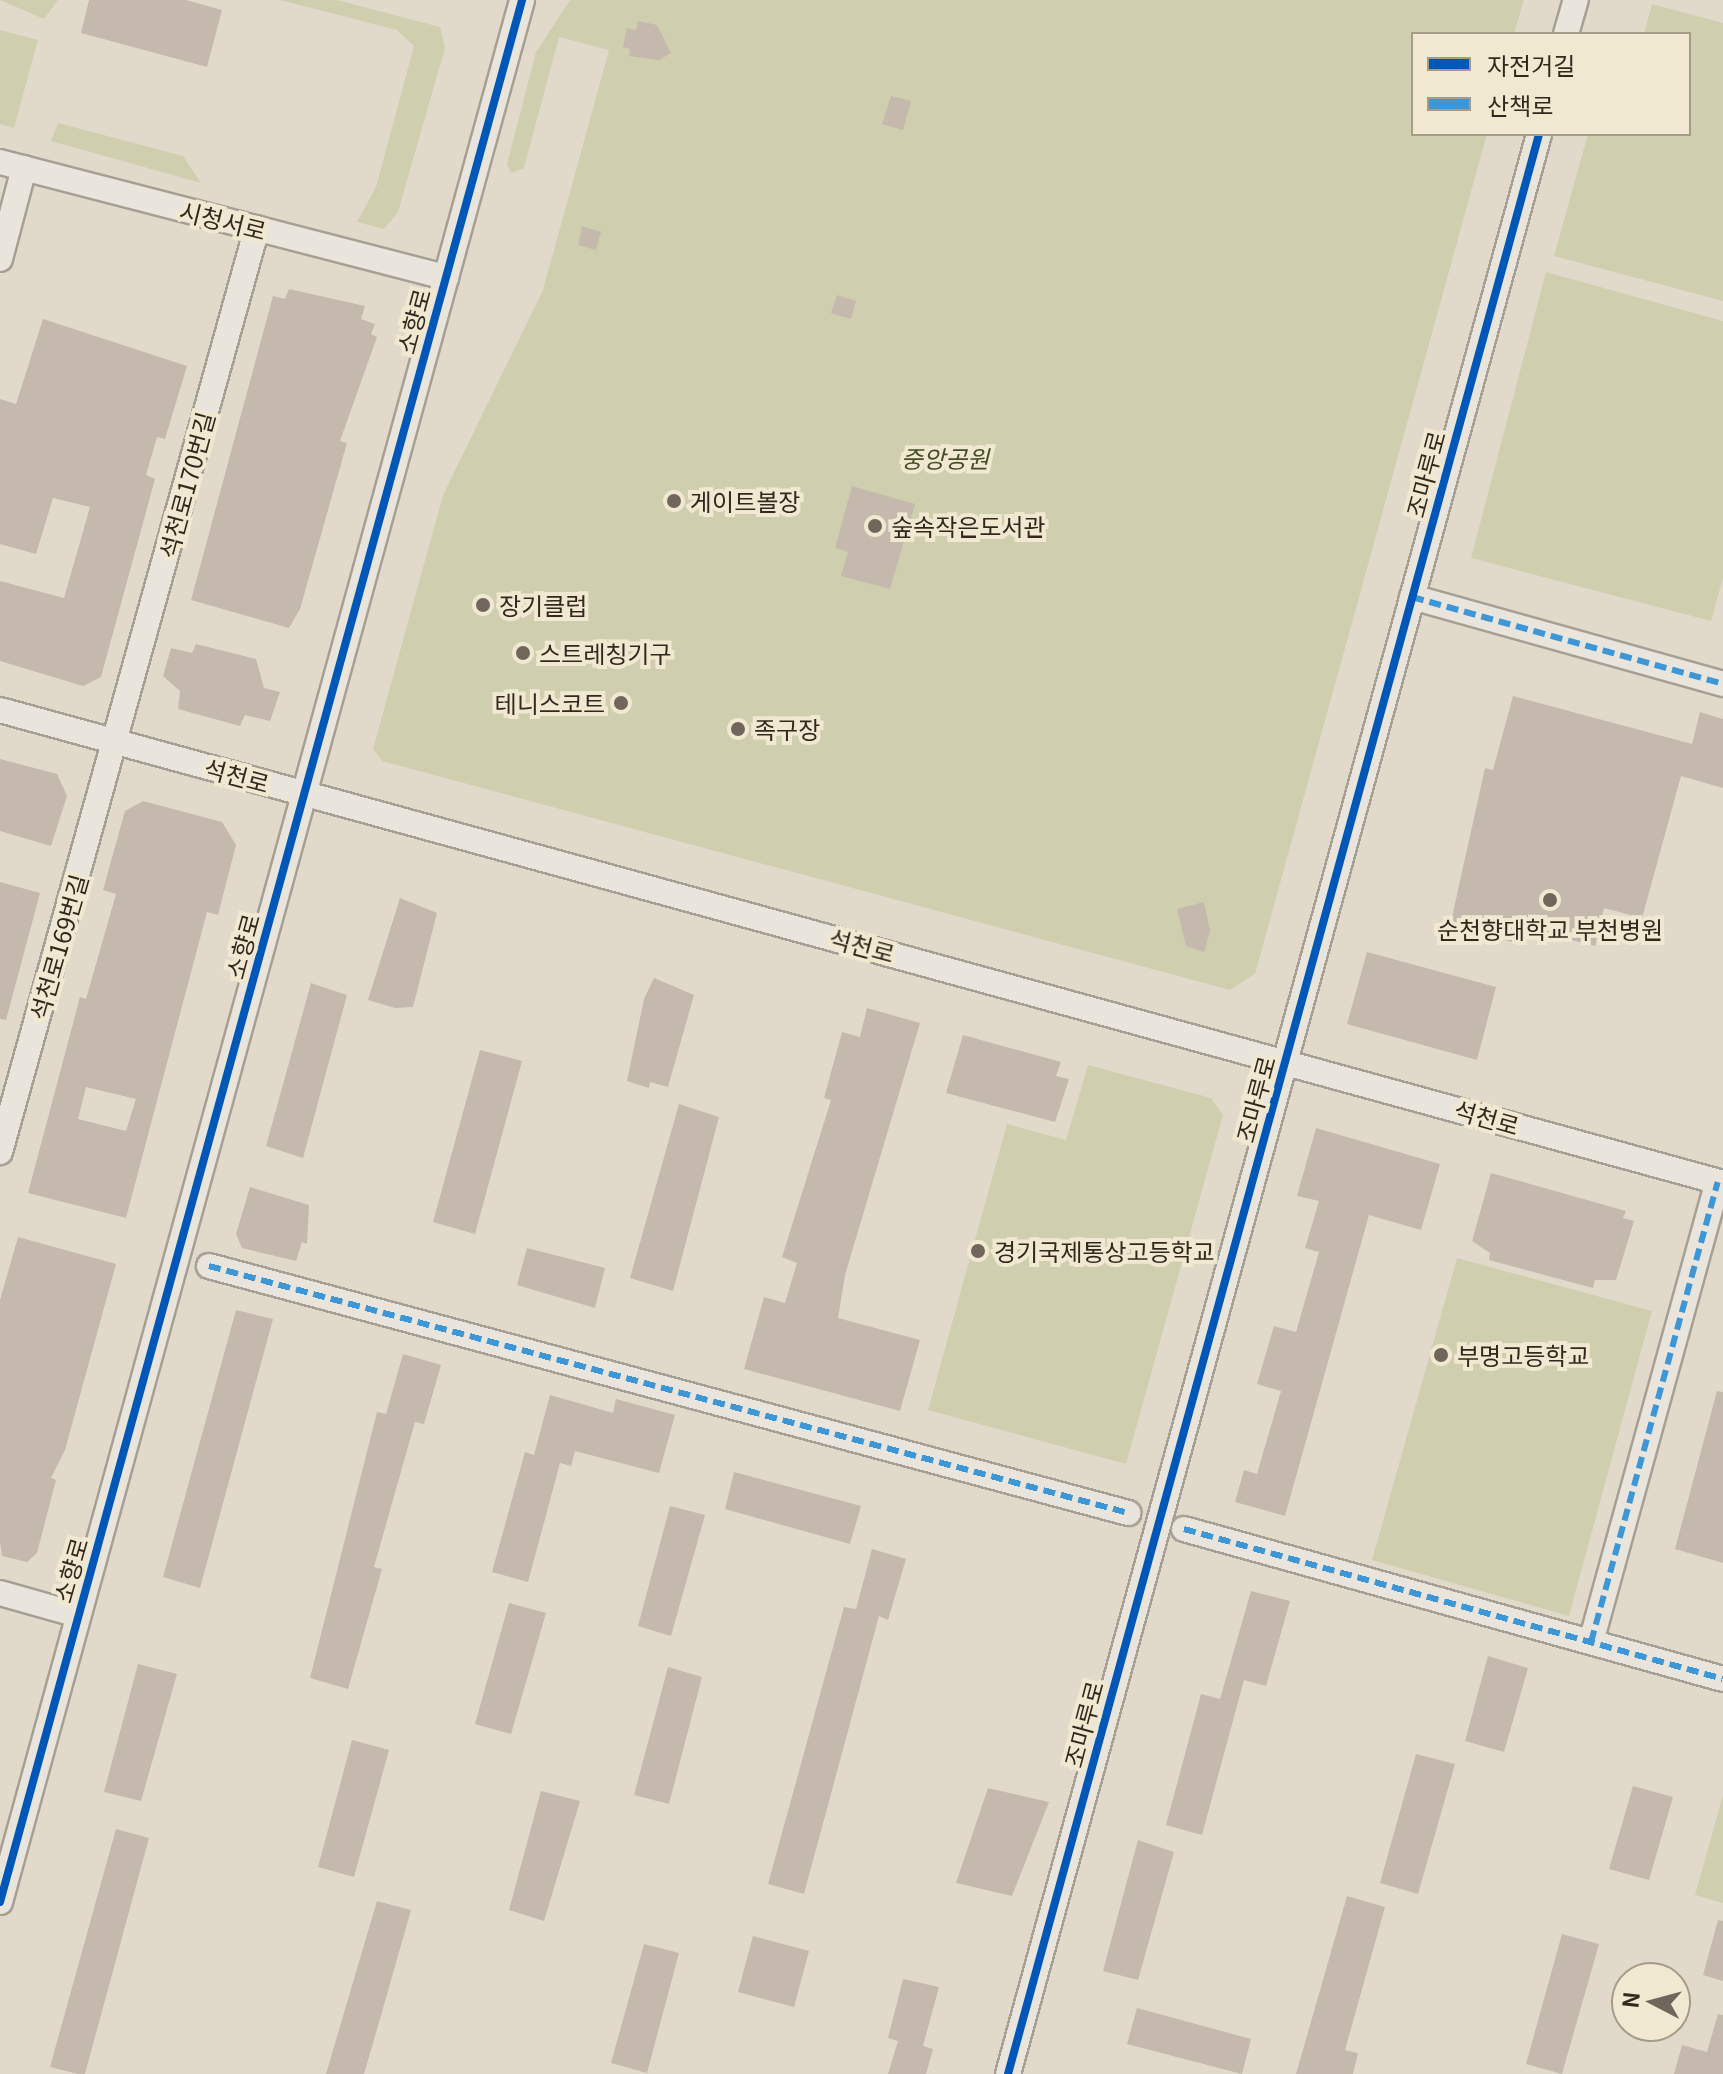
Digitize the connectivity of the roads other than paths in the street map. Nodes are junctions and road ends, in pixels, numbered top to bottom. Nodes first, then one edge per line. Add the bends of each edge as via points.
1 (522, 0) edge
2 (1576, 0) edge
3 (1567, 32) edge
4 (1538, 136) edge
5 (0, 162) edge
6 (24, 168) junction
7 (257, 228) junction
8 (0, 259) edge
9 (446, 277) junction
10 (1412, 597) junction
11 (1723, 684) edge
12 (0, 710) edge
13 (115, 742) junction
14 (304, 793) junction
15 (1287, 1062) junction
16 (0, 1152) edge
17 (1720, 1182) edge
18 (209, 1266) dead end
19 (1128, 1513) dead end
20 (1184, 1529) dead end
21 (0, 1593) edge
22 (78, 1615) junction
23 (1591, 1642) junction
24 (1723, 1679) edge
25 (0, 1902) edge
26 (1008, 2074) edge

1 - 9 street, 소향로
2 - 3 street
4 - 10 street, 조마루로
5 - 6 street, 시청서로
6 - 7 street, 시청서로
6 - 8 street
7 - 9 street, 시청서로
7 - 13 street, 석천로170번길
9 - 14 street, 소향로
10 - 11 street
10 - 15 street, 조마루로
12 - 13 street, 석천로
13 - 14 street, 석천로
13 - 16 street, 석천로169번길
14 - 15 street, 석천로
14 - 22 street, 소향로
15 - 17 street, 석천로
15 - 26 street, 조마루로
17 - 23 street
18 - 19 street
20 - 23 street
21 - 22 street
22 - 25 street, 소향로
23 - 24 street

